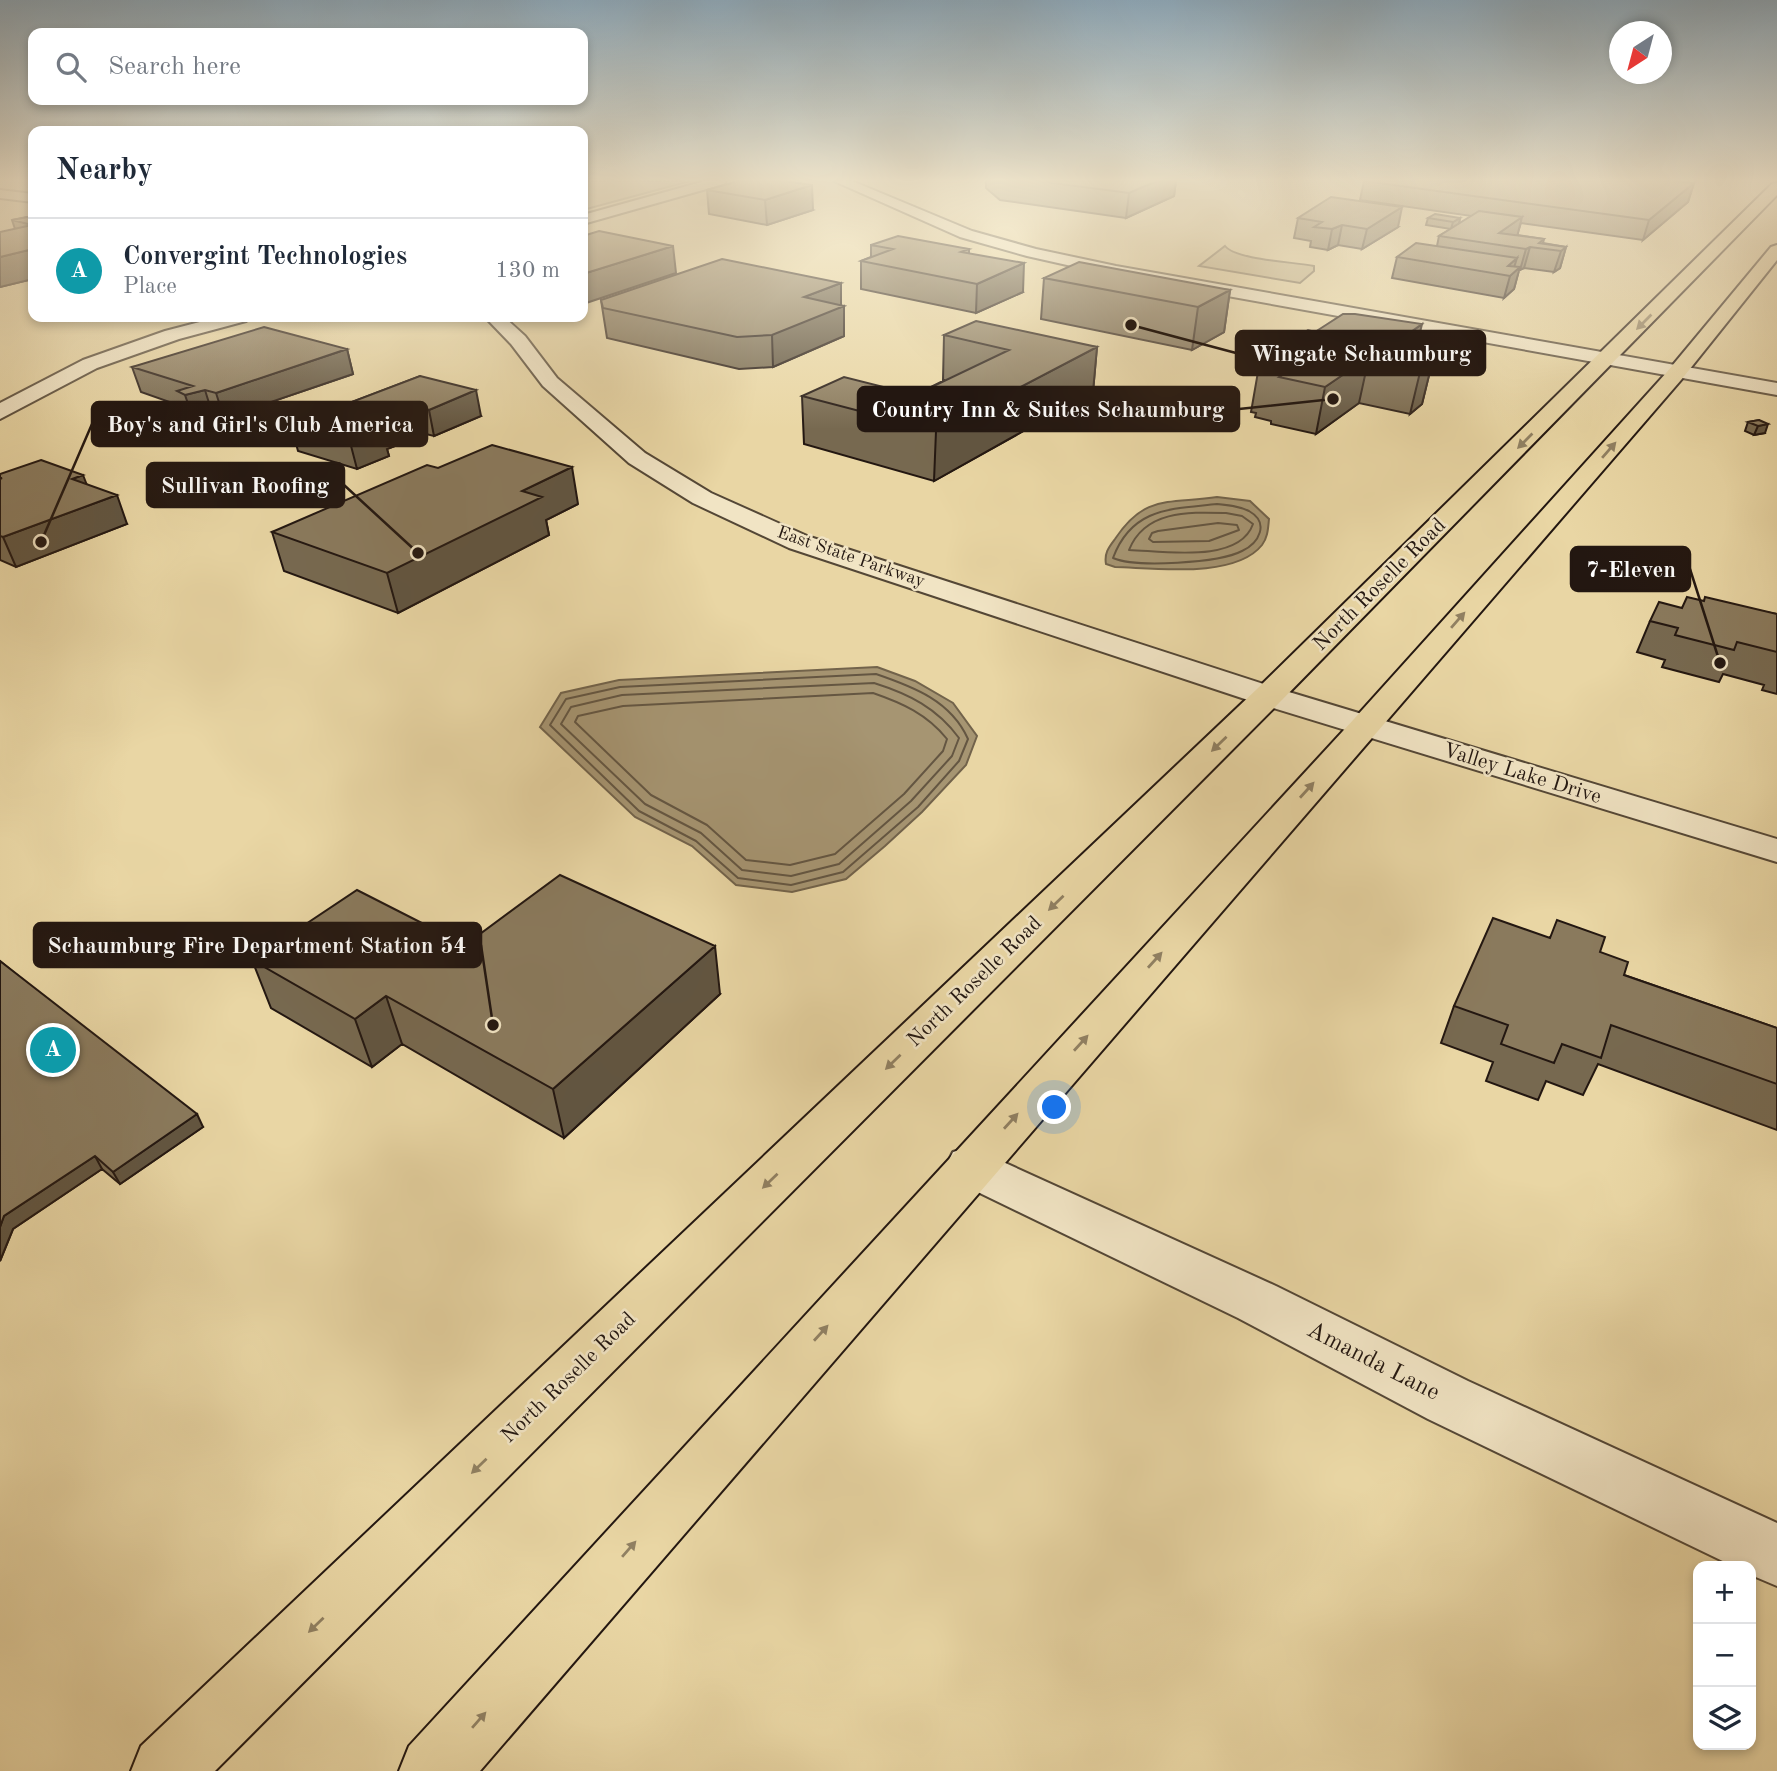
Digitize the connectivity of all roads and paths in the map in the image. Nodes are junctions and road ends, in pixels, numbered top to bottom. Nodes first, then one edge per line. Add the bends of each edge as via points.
1 (1082, 264) edge
2 (1701, 264) edge
3 (1766, 264) edge
4 (220, 322) edge
5 (499, 322) edge
6 (1608, 358) junction
7 (1678, 371) junction
8 (1777, 389) edge
9 (0, 412) edge
10 (1268, 696) junction
11 (1364, 727) junction
12 (1777, 851) edge
13 (970, 1166) junction
14 (1777, 1555) edge
15 (166, 1771) edge
16 (434, 1771) edge

1 - 6 street
2 -> 6 main road, North Roselle Road
3 - 7 main road
4 - 9 street via 90,364
5 - 10 street, East State Parkway via 586,416 637,458 702,498 798,542
6 - 7 street
6 -> 10 main road, North Roselle Road
7 - 8 street
11 -> 7 main road
10 - 11 street, Valley Lake Drive
10 -> 15 main road, North Roselle Road
11 - 12 street, Valley Lake Drive
13 -> 11 main road
13 - 14 street, Amanda Lane
16 -> 13 main road

